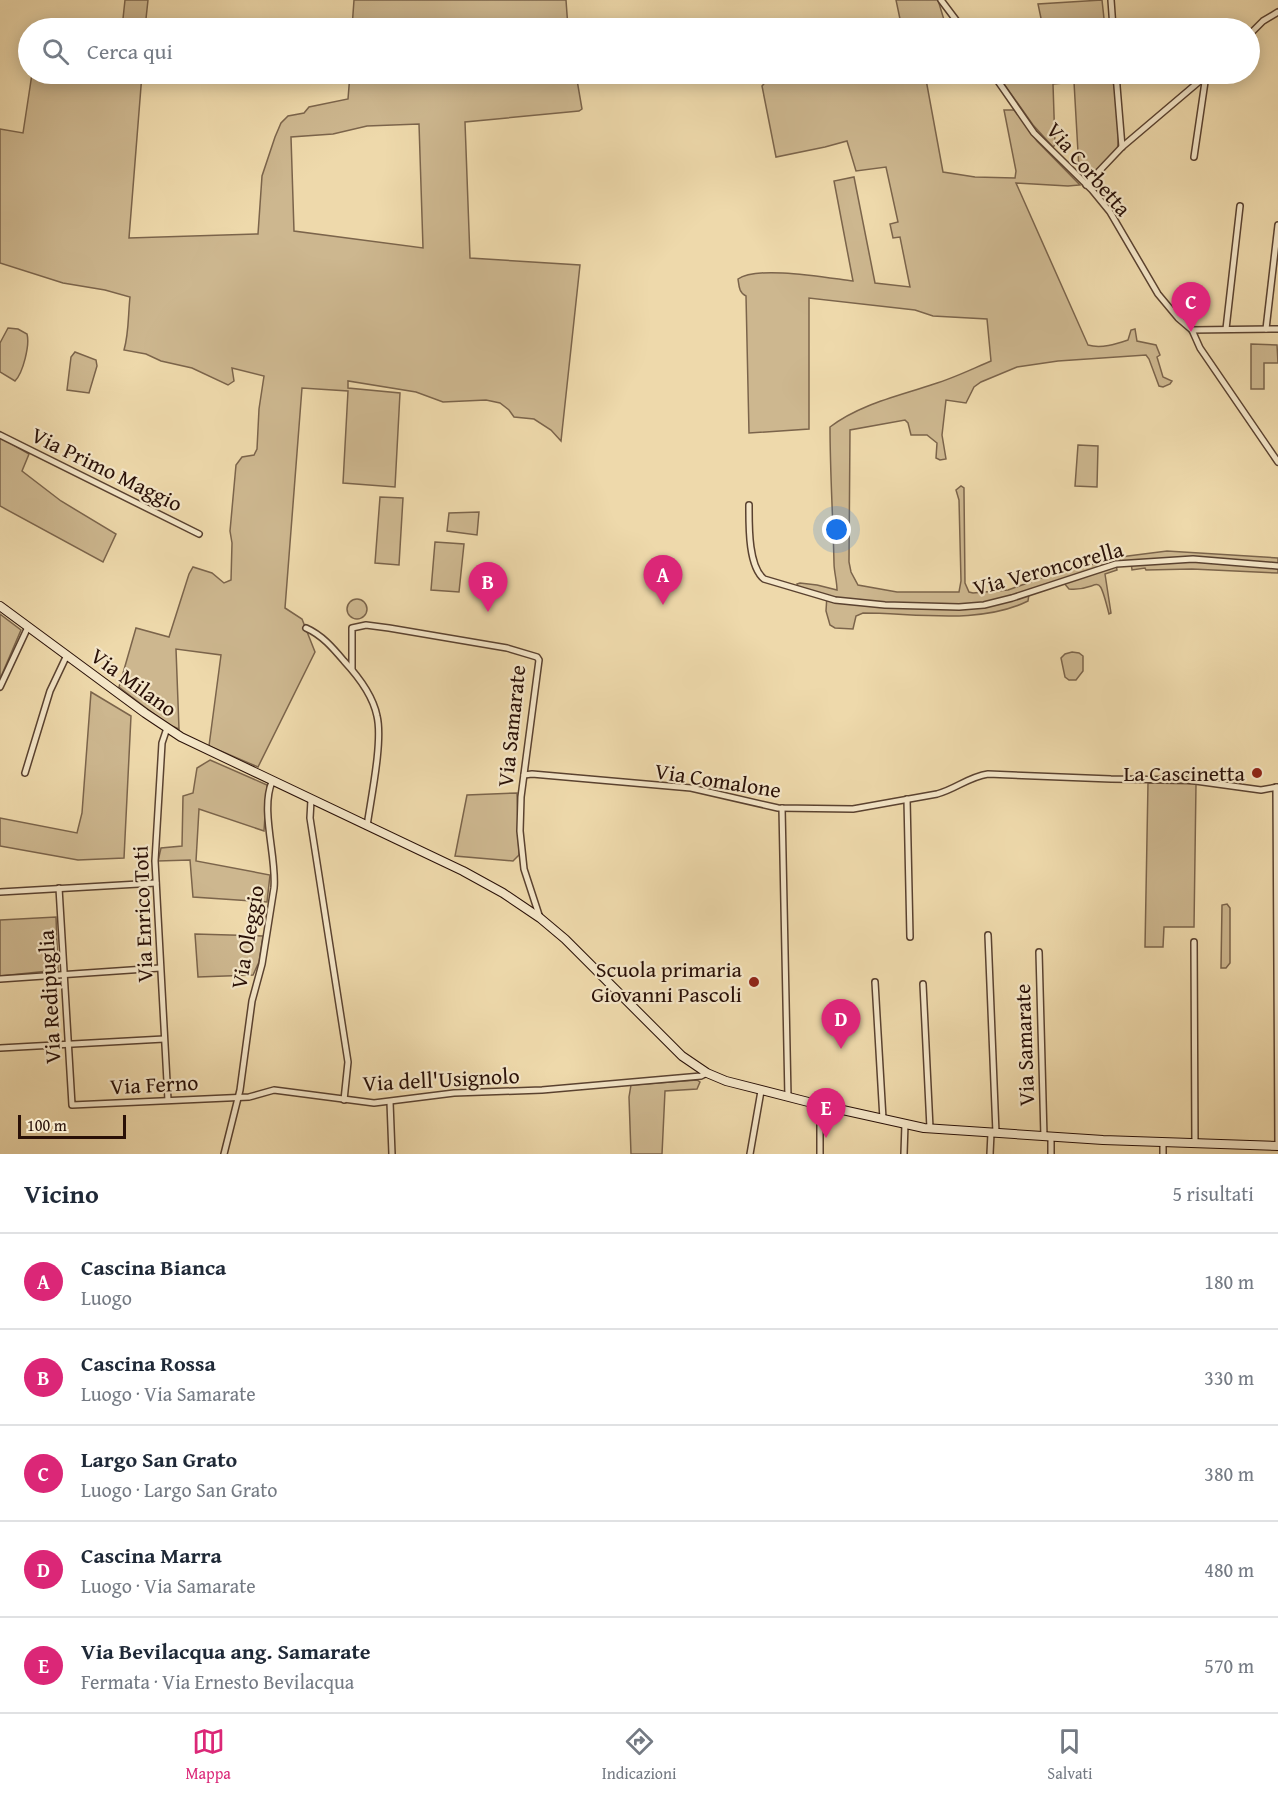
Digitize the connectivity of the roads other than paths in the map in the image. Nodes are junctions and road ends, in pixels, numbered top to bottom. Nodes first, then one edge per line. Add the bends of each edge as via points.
1 (941, 0) edge
2 (1111, 0) edge
3 (1278, 12) edge
4 (954, 18) edge
5 (1112, 18) edge
6 (1260, 24) edge
7 (1000, 84) edge
8 (1117, 84) edge
9 (1195, 84) edge
10 (1205, 84) edge
11 (1122, 147) junction
12 (1194, 157) dead end
13 (1086, 185) junction
14 (1240, 206) dead end
15 (1278, 225) edge
16 (1226, 329) junction
17 (1266, 329) junction
18 (1278, 329) edge
19 (1192, 330) junction
20 (0, 435) edge
21 (1278, 462) edge
22 (748, 505) dead end
23 (199, 534) dead end
24 (1278, 566) edge
25 (0, 606) edge
26 (28, 627) junction
27 (306, 628) dead end
28 (67, 655) junction
29 (352, 669) junction
30 (0, 687) edge
31 (167, 728) junction
32 (181, 737) joint
33 (25, 773) dead end
34 (524, 776) junction
35 (272, 782) junction
36 (1277, 787) edge
37 (907, 799) junction
38 (311, 800) junction
39 (782, 808) junction
40 (367, 825) junction
41 (156, 883) junction
42 (59, 888) junction
43 (0, 892) edge
44 (540, 918) junction
45 (988, 934) dead end
46 (910, 937) dead end
47 (1194, 942) dead end
48 (1039, 952) dead end
49 (160, 968) junction
50 (63, 974) junction
51 (0, 979) edge
52 (875, 982) dead end
53 (923, 984) dead end
54 (164, 1039) junction
55 (68, 1044) junction
56 (0, 1048) edge
57 (707, 1073) junction
58 (761, 1091) junction
59 (236, 1097) junction
60 (788, 1097) junction
61 (168, 1100) junction
62 (344, 1100) junction
63 (390, 1102) junction
64 (72, 1105) joint
65 (820, 1105) junction
66 (883, 1119) junction
67 (905, 1124) junction
68 (930, 1128) junction
69 (993, 1133) junction
70 (1048, 1137) junction
71 (1163, 1143) junction
72 (1195, 1144) junction
73 (1274, 1148) edge
74 (225, 1154) edge
75 (393, 1154) edge
76 (750, 1154) edge
77 (820, 1154) edge
78 (904, 1154) edge
79 (990, 1154) edge
80 (1051, 1154) edge
81 (1163, 1154) edge

1 - 4 street
2 - 5 street
3 - 6 street
7 - 13 street, Via Corbetta via 1034,133
8 - 11 street
9 - 11 street
10 - 12 street
11 - 13 street
13 - 19 street, Via Corbetta via 1118,225 1158,294
14 - 16 street
15 - 17 street
16 - 17 street
16 - 19 street
17 - 18 street
19 - 21 street via 1200,348
20 - 23 street, Via Primo Maggio
22 - 24 street, Via Veroncorella via 758,575 835,600 959,607 1012,598 1116,564 1193,559
25 - 26 street, Via Milano
26 - 28 street, Via Milano
26 - 30 street
27 - 29 street via 327,642
28 - 31 street, Via Milano
28 - 33 street, Via Milano via 50,691
29 - 34 street, Via Samarate via 352,628 357,626 389,628 534,655 539,660
29 - 40 street via 378,718
31 - 32 street, Via Milano
31 - 41 street, Via Enrico Toti via 162,743
32 - 35 street, Via Samarate
34 - 39 street, Via Comalone via 691,788
34 - 44 street, Via Samarate via 521,850
35 - 38 street, Via Samarate
35 - 59 street, Via Oleggio via 269,810 274,885
36 - 37 street, Via Comalone via 1261,790 1188,780 988,774 974,776 950,791
36 - 73 street
37 - 39 street, Via Comalone via 853,809
37 - 46 street
38 - 40 street, Via Samarate
38 - 62 street via 309,818 348,1062
39 - 60 street
40 - 44 street, Via Samarate via 482,881
41 - 42 street
41 - 49 street, Via Enrico Toti
42 - 43 street
42 - 50 street, Via Redipuglia
44 - 57 street, Via Samarate via 671,1046
45 - 69 street
47 - 72 street
48 - 70 street, Via Samarate
49 - 50 street
49 - 54 street, Via Enrico Toti
50 - 51 street
50 - 55 street, Via Redipuglia
52 - 66 street
53 - 68 street
54 - 55 street
54 - 61 street, Via Enrico Toti
55 - 56 street
55 - 64 street, Via Redipuglia
57 - 58 street, Via Samarate
57 - 63 street, Via dell'Usignolo via 542,1090 455,1093
58 - 60 street, Via Samarate
58 - 76 street
59 - 61 street, Via Ferno
59 - 62 street, Via dell'Usignolo via 274,1090
59 - 74 street
60 - 65 street, Via Samarate
61 - 64 street, Via Ferno
62 - 63 street, Via dell'Usignolo
63 - 75 street
65 - 66 street, Via Samarate
65 - 77 street
66 - 67 street, Via Samarate
67 - 68 street, Via Samarate
67 - 78 street
68 - 69 street, Via Samarate
69 - 70 street, Via Samarate
69 - 79 street
70 - 71 street, Via Samarate
70 - 80 street, Via Samarate
71 - 72 street, Via Samarate
71 - 81 street
72 - 73 street, Via Samarate

